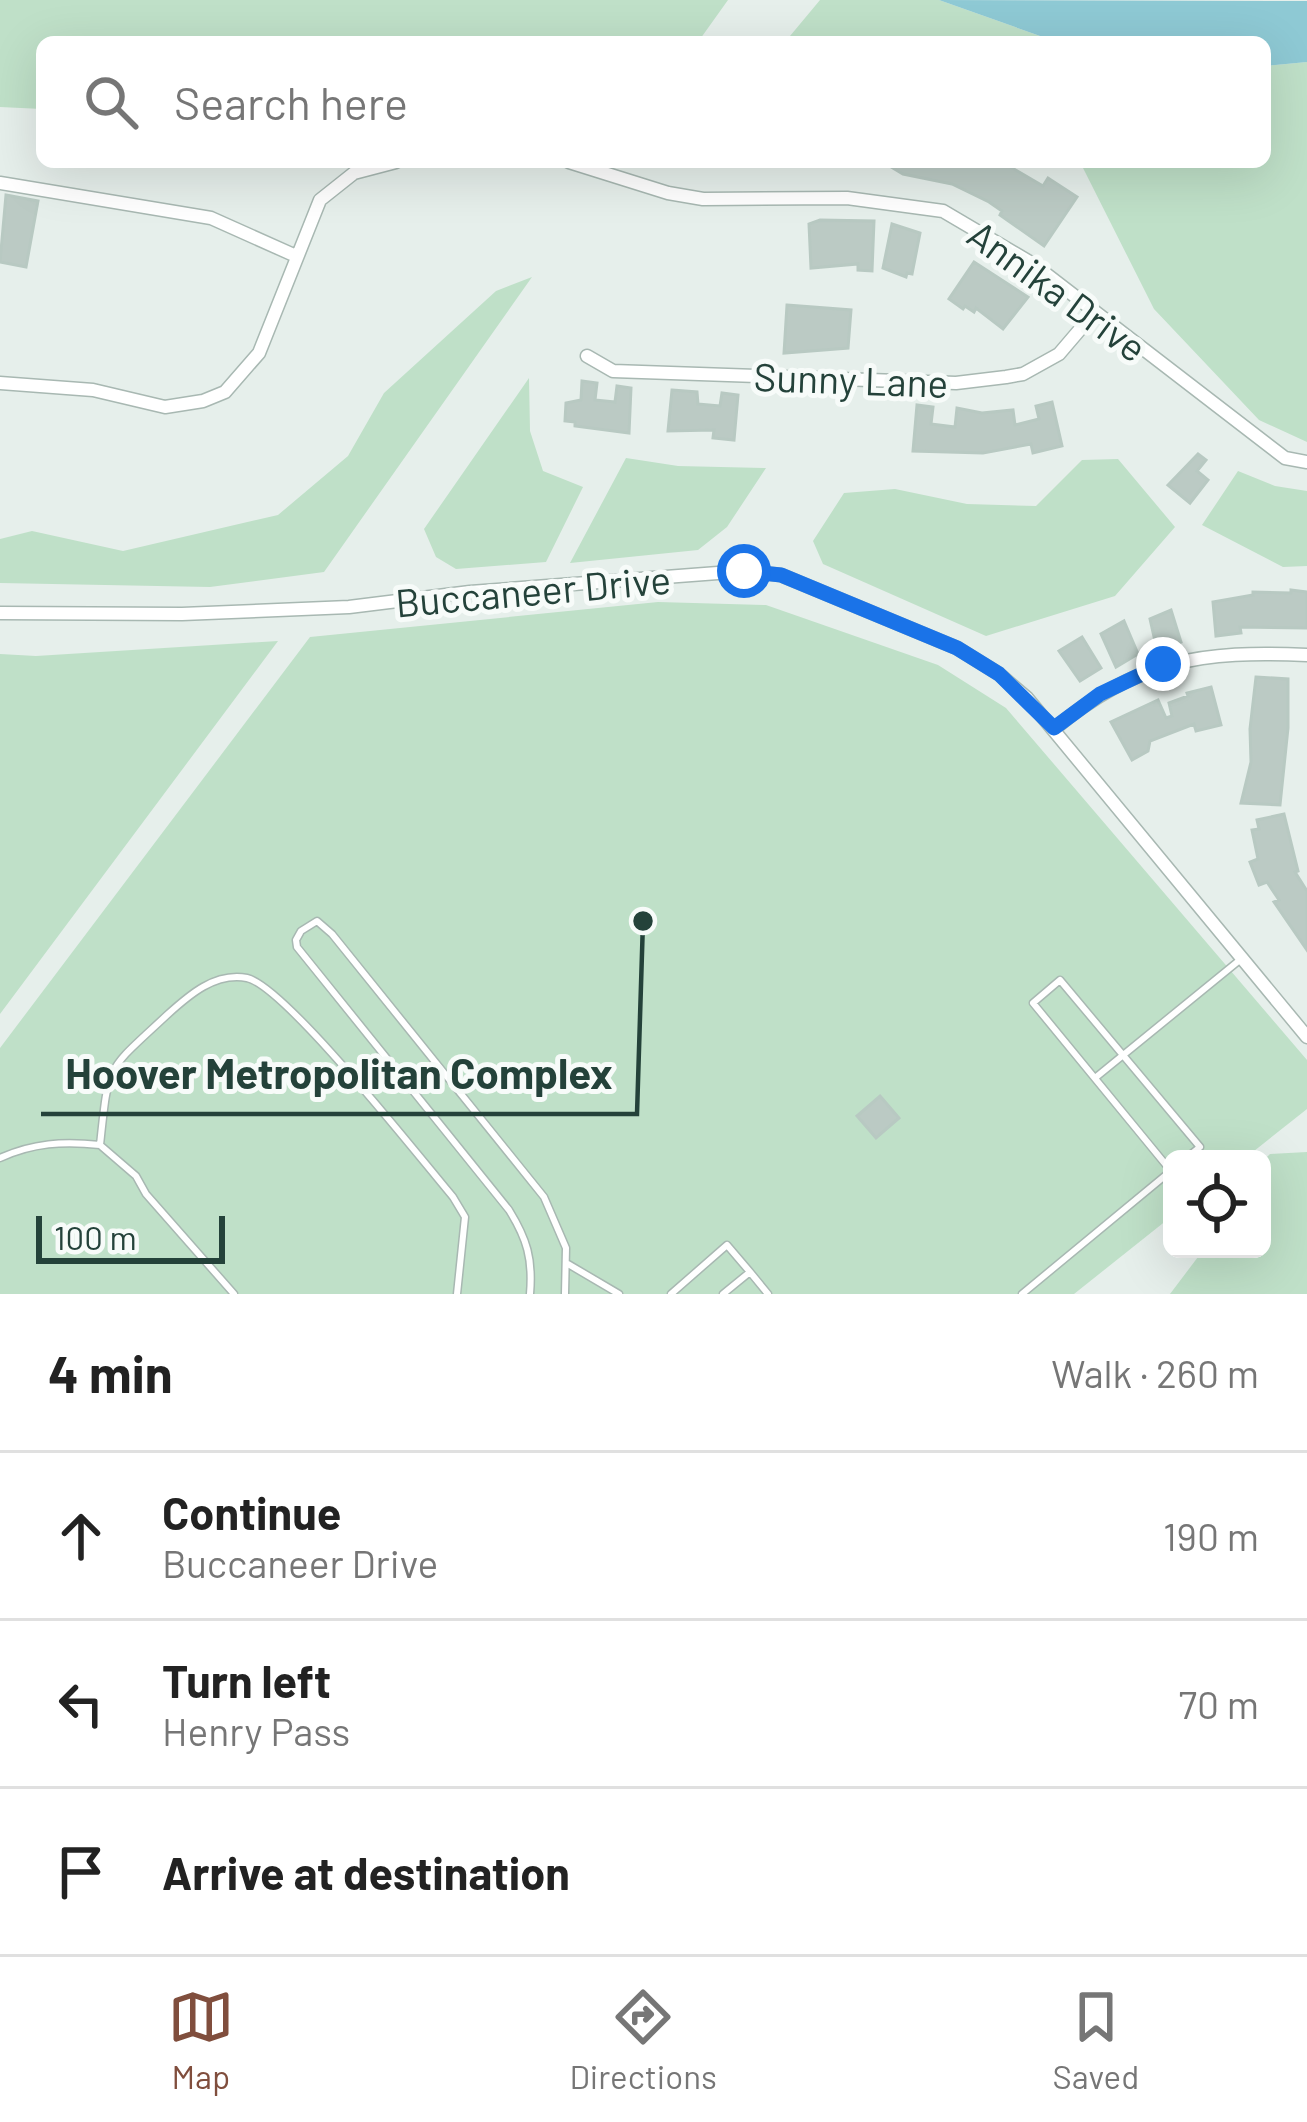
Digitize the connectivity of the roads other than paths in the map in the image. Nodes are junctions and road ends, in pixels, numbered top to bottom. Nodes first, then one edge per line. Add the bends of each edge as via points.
1 (373, 168) edge
2 (588, 168) edge
3 (0, 183) edge
4 (296, 256) junction
5 (1094, 313) junction
6 (587, 356) dead end
7 (0, 383) edge
8 (1307, 462) edge
9 (0, 614) edge
10 (1307, 655) edge
11 (1054, 728) junction
12 (1241, 958) junction
13 (1307, 1037) edge
14 (1123, 1055) junction
15 (1095, 1078) junction
16 (100, 1145) junction
17 (1196, 1150) edge
18 (0, 1158) edge
19 (1163, 1159) edge
20 (1163, 1177) edge
21 (568, 1264) junction
22 (750, 1272) junction
23 (234, 1294) edge
24 (457, 1294) edge
25 (530, 1294) edge
26 (565, 1294) edge
27 (619, 1294) edge
28 (671, 1294) edge
29 (723, 1294) edge
30 (768, 1294) edge
31 (1022, 1294) edge

1 - 4 street via 320,200
2 - 5 street, Annika Drive via 703,199 848,198 943,211 1006,246
3 - 4 street via 211,218
4 - 7 street via 259,353 225,392 165,407 93,390
5 - 6 street, Sunny Lane via 1040,367 956,383 614,371
5 - 8 street, Annika Drive via 1286,458
9 - 11 street, Buccaneer Drive via 349,608 525,587 781,575 957,648 999,674
10 - 11 street via 1243,652 1163,664 1100,694
11 - 12 street, Buccaneer Drive
12 - 13 street, Buccaneer Drive
12 - 14 lane
14 - 15 lane
14 - 15 lane via 1060,980 1033,1003
14 - 17 lane
15 - 19 lane
16 - 18 lane via 61,1141
16 - 23 lane
16 - 24 lane via 116,1060 215,980 265,985 466,1217
20 - 31 lane
21 - 25 lane via 544,1197 332,934 309,924 297,947 526,1237
21 - 26 lane
21 - 27 lane
22 - 28 lane via 727,1246
22 - 29 lane
22 - 30 lane

